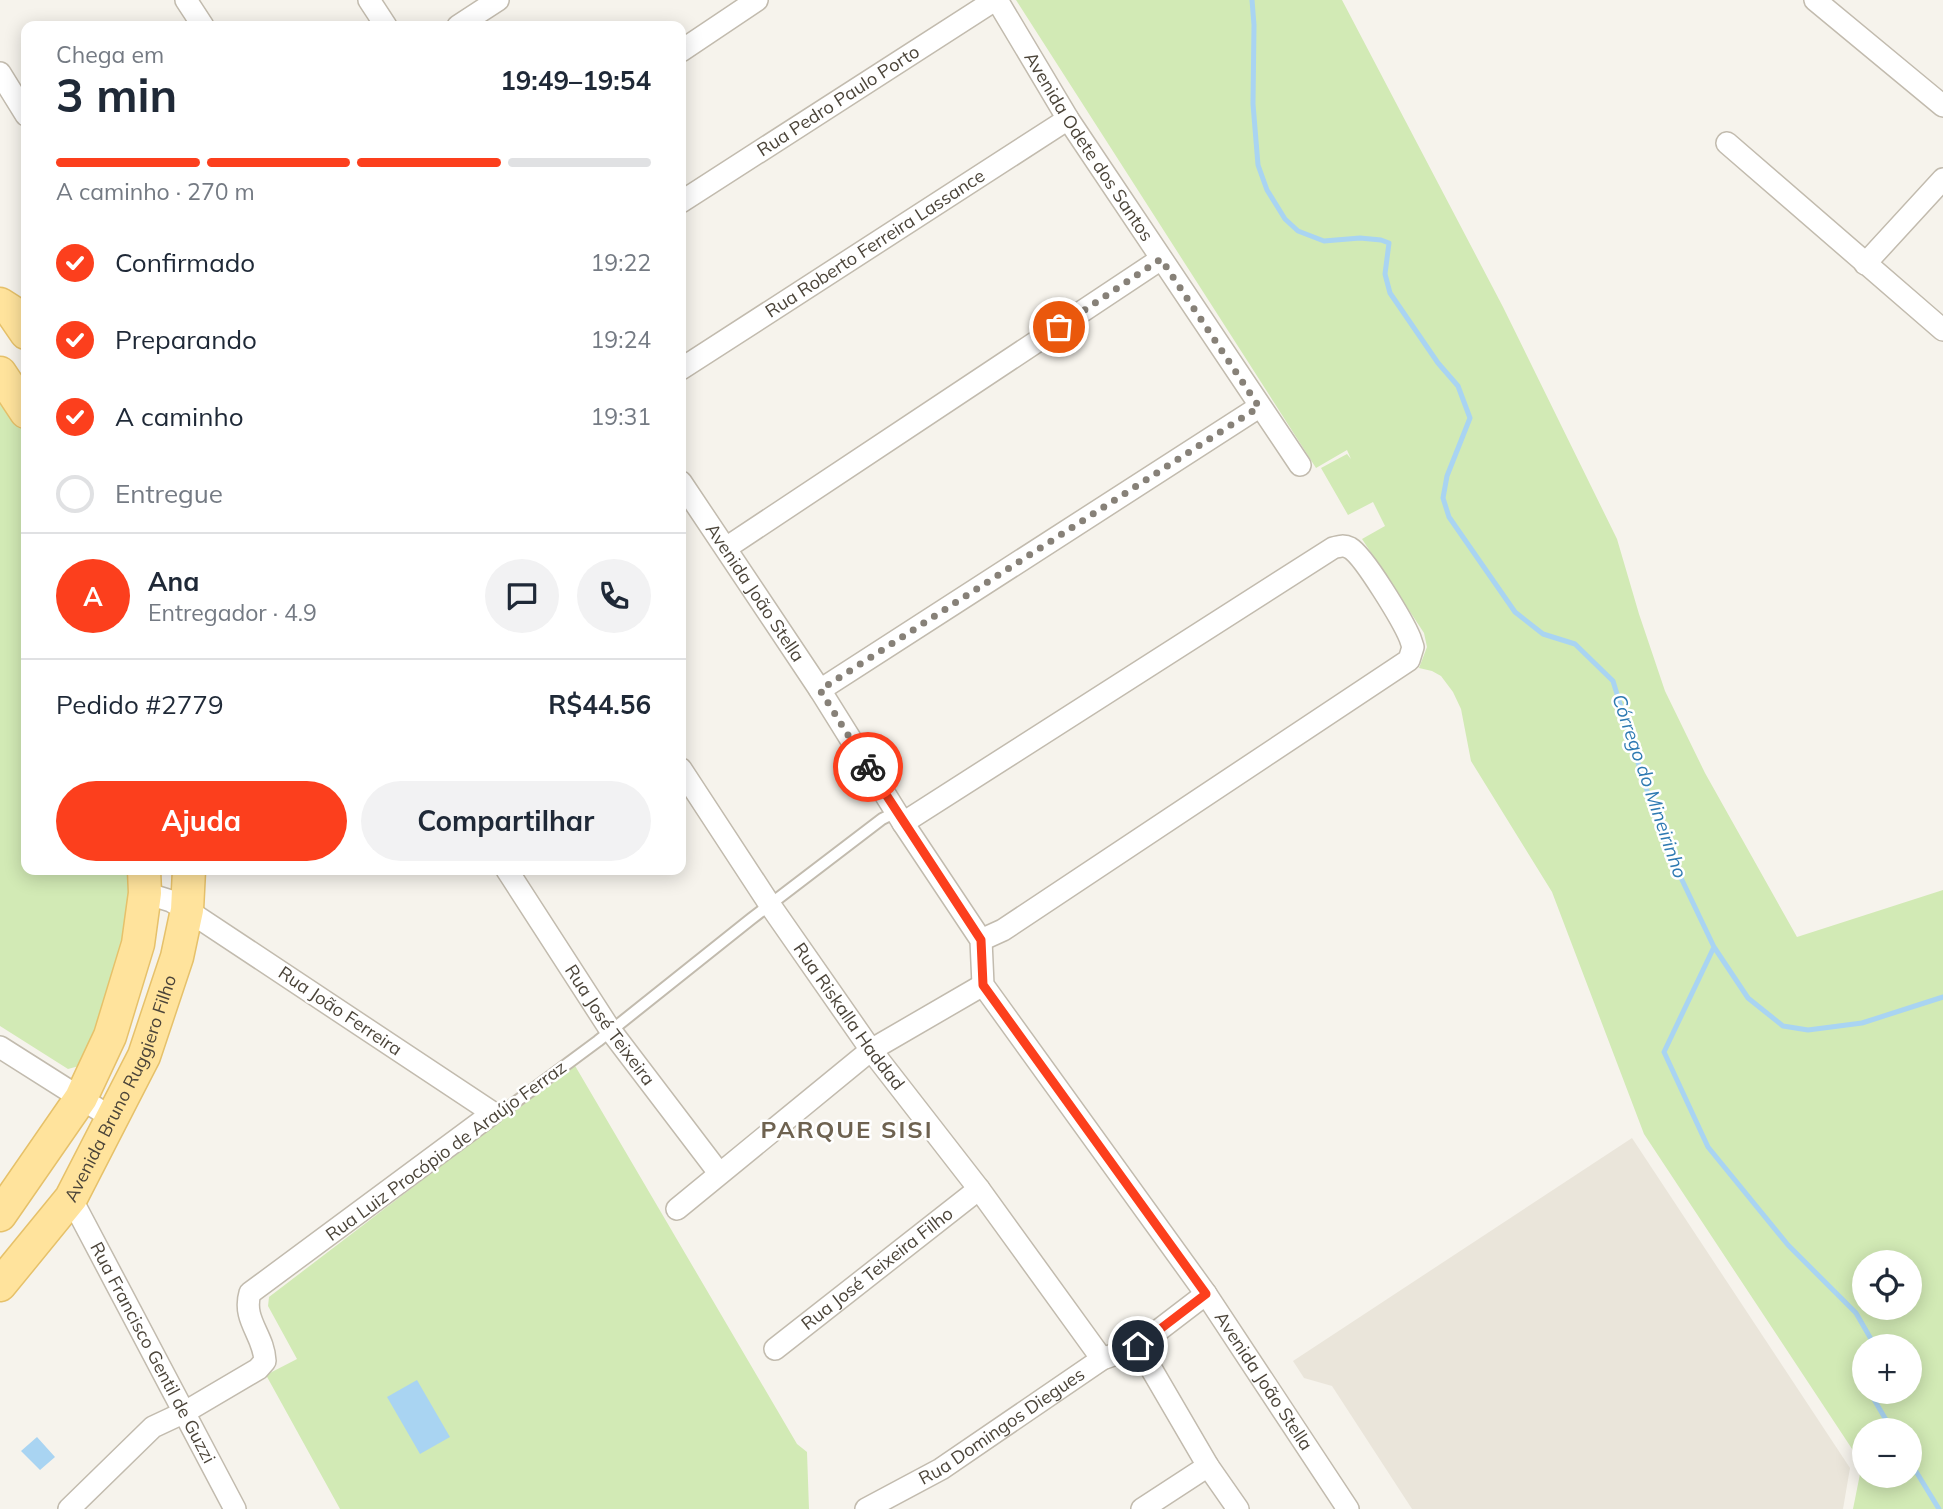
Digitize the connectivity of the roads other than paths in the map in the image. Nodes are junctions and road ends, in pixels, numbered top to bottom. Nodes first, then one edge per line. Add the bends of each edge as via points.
1 (186, 0) edge
2 (369, 0) edge
3 (498, 0) edge
4 (757, 0) edge
5 (996, 0) edge
6 (1815, 0) edge
7 (200, 21) edge
8 (383, 21) edge
9 (465, 21) edge
10 (686, 48) edge
11 (0, 73) edge
12 (1943, 106) edge
13 (21, 107) edge
14 (1068, 119) junction
15 (1727, 143) dead end
16 (1943, 179) edge
17 (686, 199) edge
18 (1161, 259) junction
19 (1865, 264) junction
20 (1943, 330) edge
21 (686, 366) edge
22 (0, 373) edge
23 (21, 404) edge
24 (1259, 407) junction
25 (1300, 465) dead end
26 (686, 489) edge
27 (726, 548) junction
28 (820, 690) junction
29 (686, 777) edge
30 (899, 817) junction
31 (189, 875) edge
32 (510, 875) edge
33 (144, 881) edge
34 (770, 905) junction
35 (187, 910) junction
36 (981, 940) junction
37 (983, 985) junction
38 (611, 1031) junction
39 (0, 1048) edge
40 (871, 1050) junction
41 (81, 1098) junction
42 (493, 1113) junction
43 (112, 1118) junction
44 (719, 1173) junction
45 (979, 1189) junction
46 (71, 1198) junction
47 (677, 1209) dead end
48 (0, 1215) edge
49 (0, 1285) edge
50 (1206, 1294) junction
51 (1138, 1346) junction
52 (775, 1349) dead end
53 (1102, 1359) junction
54 (185, 1412) junction
55 (1208, 1466) junction
56 (69, 1509) edge
57 (235, 1509) edge
58 (866, 1509) edge
59 (1142, 1509) edge
60 (1238, 1509) edge
61 (1348, 1509) edge

1 - 7 street
2 - 8 street
3 - 9 street
4 - 10 street
5 - 14 street, Avenida Odete dos Santos
5 - 17 street, Rua Pedro Paulo Porto
6 - 12 street
11 - 13 street
14 - 18 street, Avenida Odete dos Santos
14 - 21 street, Rua Roberto Ferreira Lassance
15 - 19 street
16 - 19 street
18 - 24 street, Avenida Odete dos Santos
18 - 27 street
19 - 20 street
22 - 23 main road
24 - 25 street, Avenida Odete dos Santos
24 - 28 street
26 - 27 street, Avenida João Stella
27 - 28 street, Avenida João Stella
28 - 30 street, Avenida João Stella
29 - 34 street, Rua Riskalla Haddad
30 - 34 lane, Rua Luiz Procópio de Araújo Ferraz via 882,819
30 - 36 street, Avenida João Stella
30 - 36 street via 1334,548 1352,550 1366,565 1408,631 1413,648 1409,660 1003,930
31 - 35 main road, Avenida Bruno Ruggiero Filho
32 - 38 street, Rua José Teixeira
33 - 35 street, Rua João Ferreira
33 - 41 main road, Avenida Bruno Ruggiero Filho via 138,944 129,979 110,1036
34 - 38 lane, Rua Luiz Procópio de Araújo Ferraz
34 - 40 street, Rua Riskalla Haddad
35 - 42 street, Rua João Ferreira
35 - 43 main road, Avenida Bruno Ruggiero Filho via 168,989 144,1056
36 - 37 street
37 - 40 street
37 - 50 street, Avenida João Stella
38 - 42 lane, Rua Luiz Procópio de Araújo Ferraz via 509,1107
38 - 44 street, Rua José Teixeira
39 - 41 street
40 - 44 street
40 - 45 street, Rua Riskalla Haddad
41 - 43 street
41 - 48 main road, Avenida Bruno Ruggiero Filho
42 - 54 street, Rua Luiz Procópio de Araújo Ferraz via 250,1293 246,1306 265,1349 265,1362
43 - 46 main road, Avenida Bruno Ruggiero Filho
44 - 47 street
45 - 52 street, Rua José Teixeira Filho
45 - 53 street, Rua Riskalla Haddad
46 - 49 main road, Avenida Bruno Ruggiero Filho
46 - 54 street, Rua Francisco Gentil de Guzzi
50 - 51 street, Rua Domingos Diegues
50 - 61 street, Avenida João Stella
51 - 53 street, Rua Domingos Diegues
51 - 55 street
53 - 58 street, Rua Domingos Diegues via 941,1469
54 - 56 street, Rua Luiz Procópio de Araújo Ferraz via 153,1427
54 - 57 street, Rua Francisco Gentil de Guzzi
55 - 59 street
55 - 60 street

